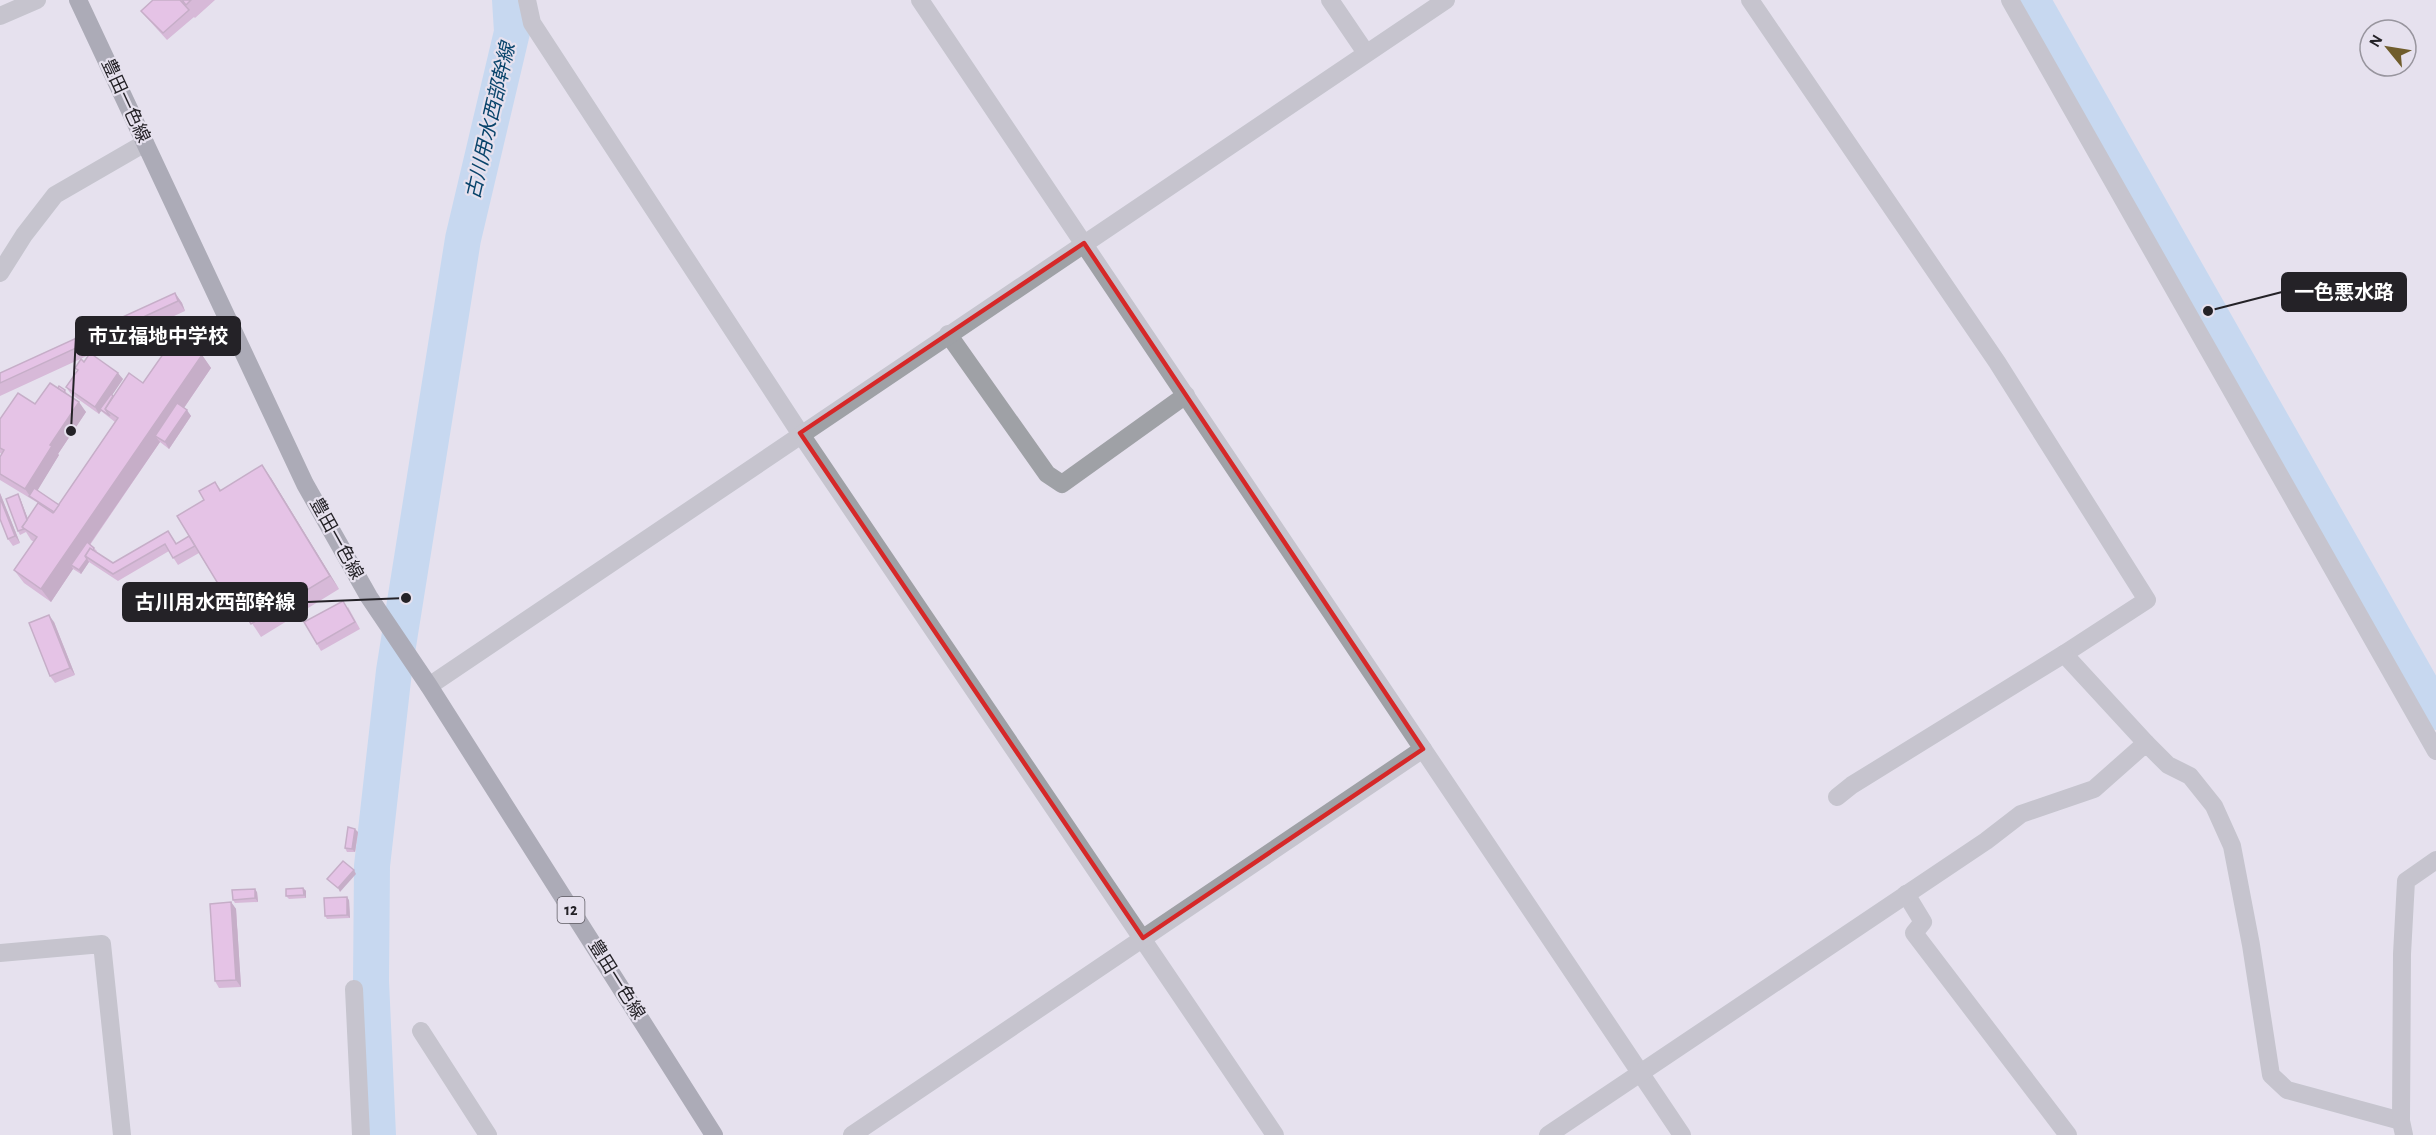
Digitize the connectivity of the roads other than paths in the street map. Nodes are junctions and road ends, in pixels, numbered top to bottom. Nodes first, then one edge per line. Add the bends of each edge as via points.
1 (37, 0) edge
2 (78, 0) edge
3 (527, 0) edge
4 (920, 0) edge
5 (1330, 0) edge
6 (1446, 0) edge
7 (1750, 0) edge
8 (2010, 0) edge
9 (0, 16) edge
10 (1366, 53) junction
11 (145, 143) junction
12 (1084, 243) junction
13 (0, 273) edge
14 (948, 334) junction
15 (1186, 395) junction
16 (800, 433) junction
17 (2064, 654) junction
18 (429, 686) junction
19 (2146, 743) junction
20 (1424, 749) junction
21 (2436, 751) edge
22 (1837, 797) dead end
23 (2436, 860) edge
24 (1906, 894) junction
25 (1143, 938) junction
26 (0, 953) edge
27 (354, 989) dead end
28 (421, 1031) dead end
29 (1641, 1073) junction
30 (2403, 1128) edge
31 (122, 1135) edge
32 (361, 1135) edge
33 (488, 1135) edge
34 (714, 1135) edge
35 (852, 1135) edge
36 (1275, 1135) edge
37 (1548, 1135) edge
38 (1682, 1135) edge
39 (2068, 1135) edge

1 - 9 street
2 - 11 main road, 豊田一色線 / 12
3 - 16 street via 531,23
4 - 12 street
5 - 10 street
6 - 10 street
7 - 17 street via 1997,362 2147,600
8 - 21 street
10 - 12 street
11 - 13 street via 55,195
11 - 18 main road, 豊田一色線 / 12 via 305,484 369,597
12 - 14 street
12 - 15 street
14 - 15 street via 1047,474 1062,484
14 - 16 street
15 - 20 street
16 - 18 street
16 - 25 street
17 - 19 street
17 - 22 street
18 - 34 main road, 豊田一色線 / 12
19 - 24 street via 2094,789 2021,814
19 - 30 street via 2168,765 2190,776 2214,806 2232,846 2271,1075 2287,1090
20 - 25 street
20 - 29 street
23 - 30 street via 2406,881 2402,954
24 - 29 street
24 - 39 street via 1923,922 1914,933
25 - 35 street
25 - 36 street
26 - 31 street via 102,944
27 - 32 street
28 - 33 street
29 - 37 street
29 - 38 street

